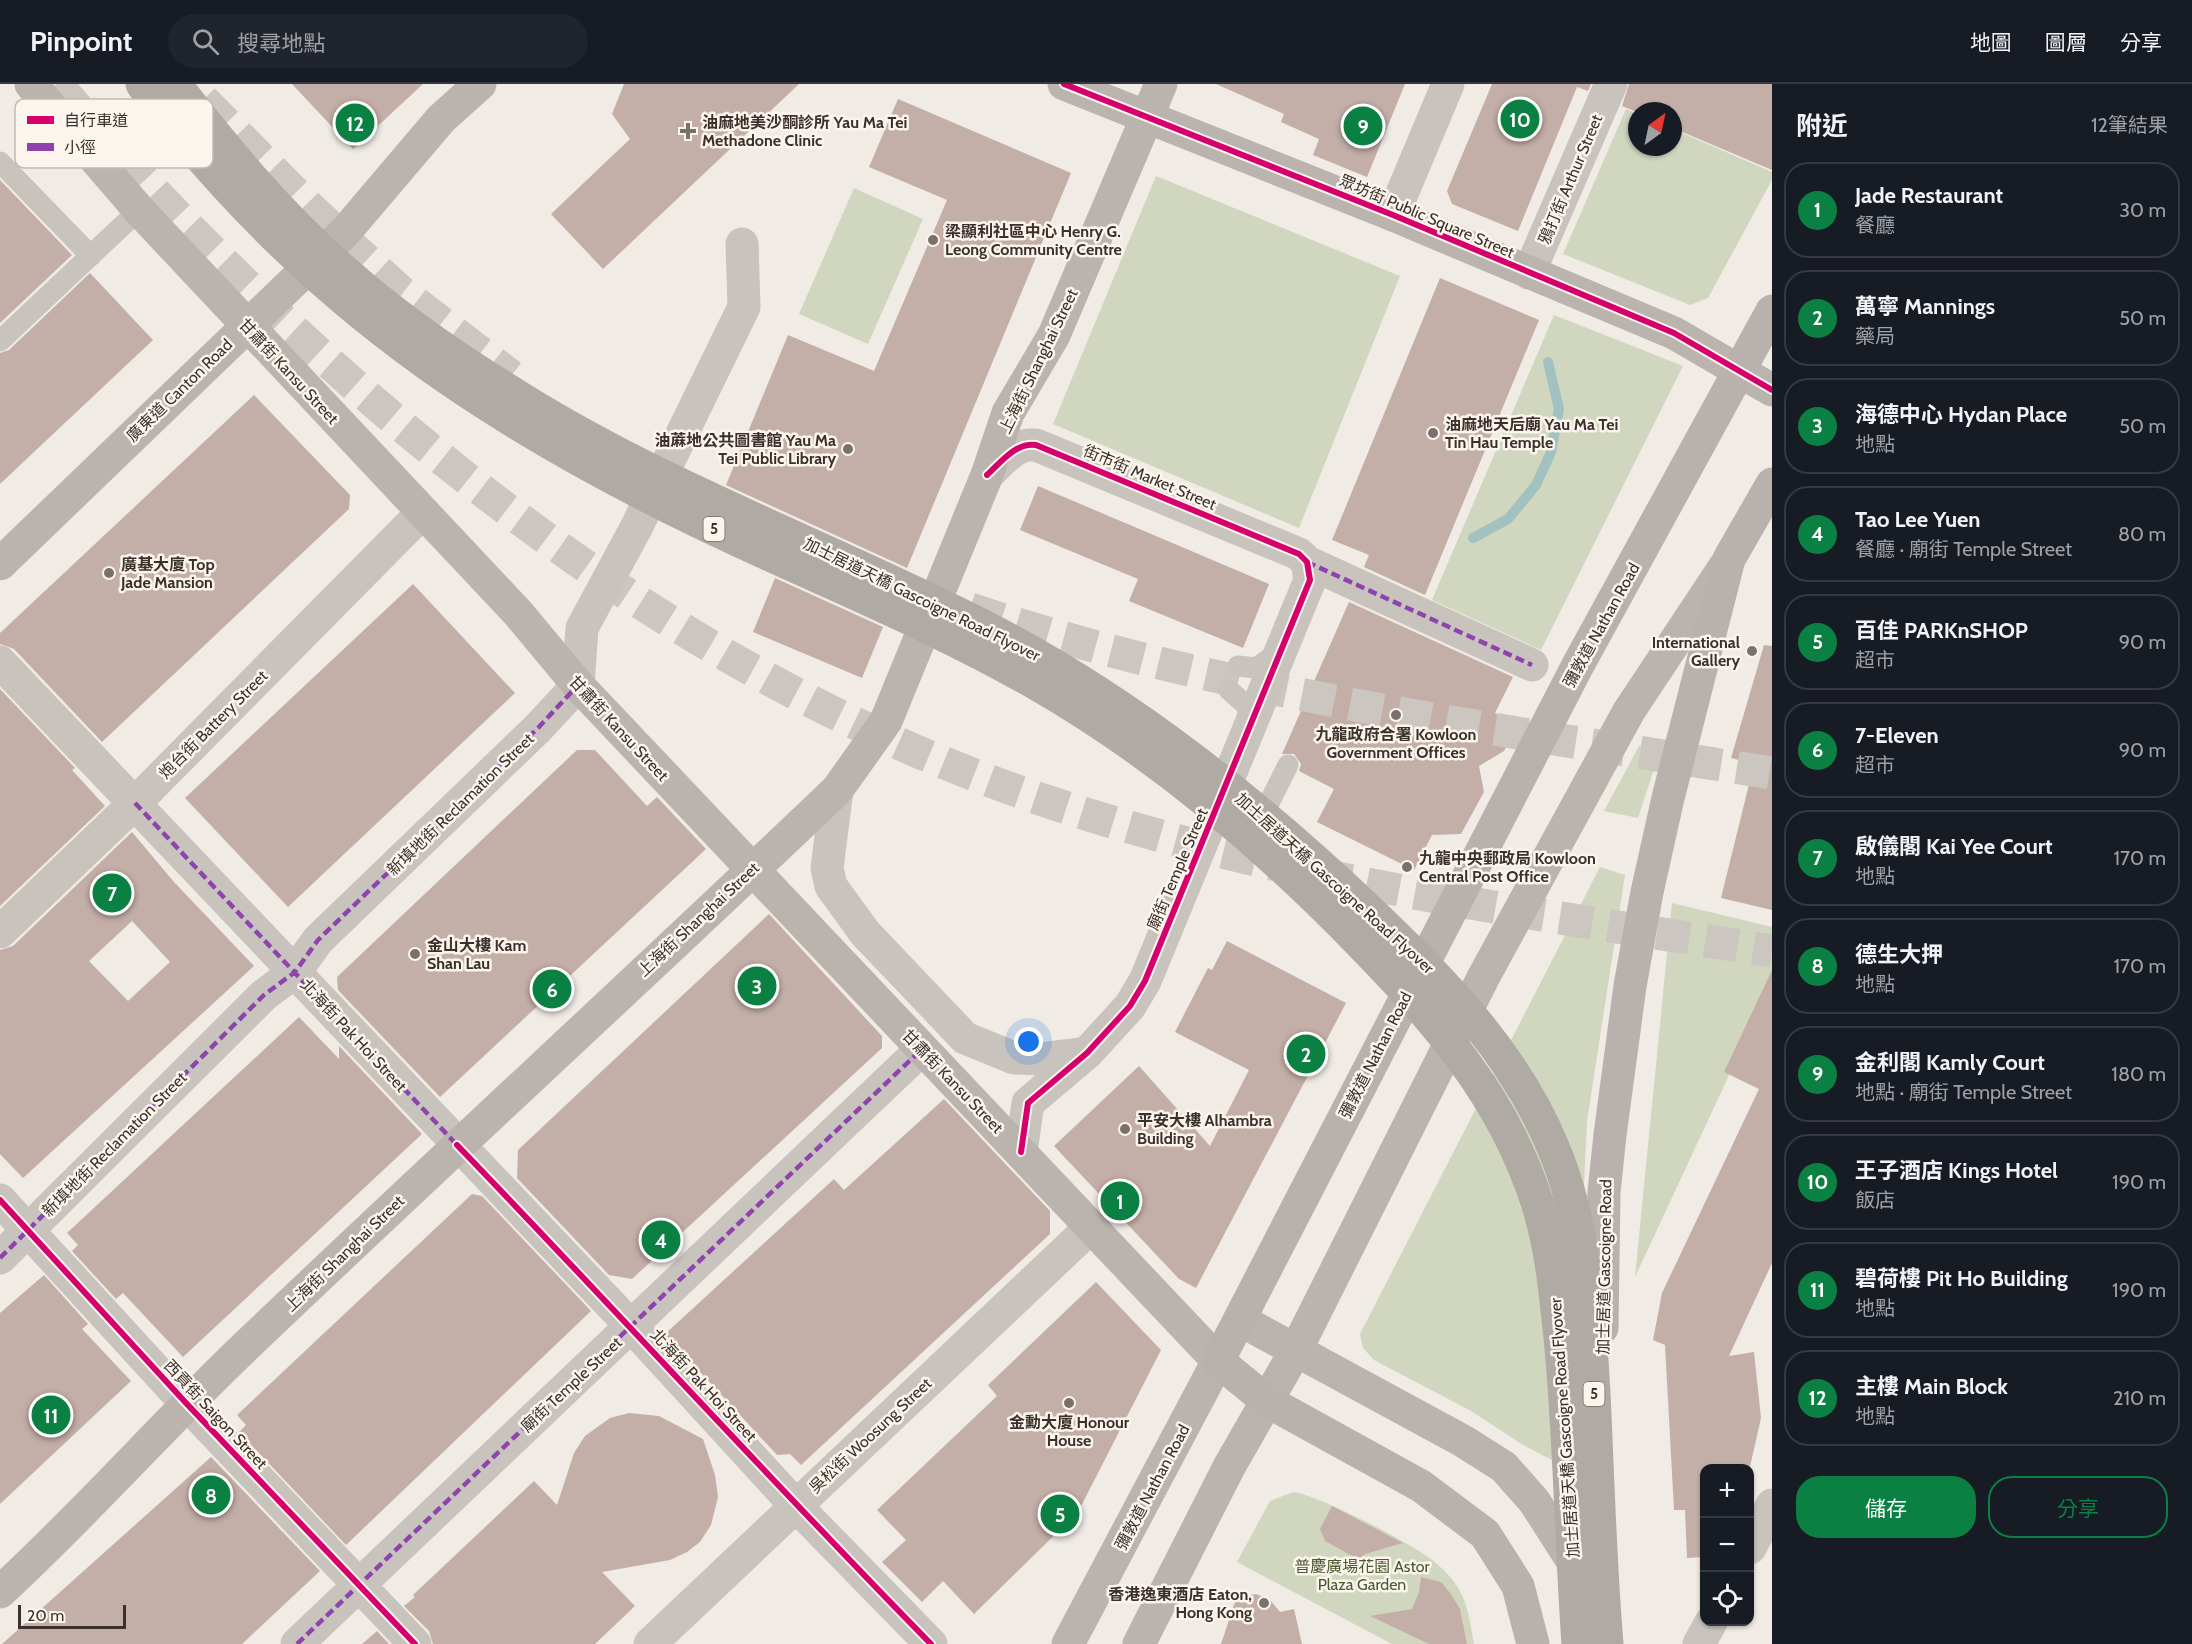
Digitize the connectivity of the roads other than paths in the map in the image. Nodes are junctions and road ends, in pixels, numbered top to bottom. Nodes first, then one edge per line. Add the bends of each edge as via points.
1 (31, 84) edge
2 (142, 84) edge
3 (175, 84) edge
4 (480, 84) edge
5 (1064, 84) edge
6 (1161, 84) edge
7 (1448, 84) edge
8 (1611, 84) edge
9 (44, 99) edge
10 (154, 99) edge
11 (187, 99) tunnel mouth
12 (1146, 118) junction
13 (213, 133) edge
14 (0, 162) edge
15 (103, 168) edge
16 (209, 168) edge
17 (139, 210) junction
18 (1393, 215) junction
19 (742, 244) dead end
20 (91, 256) junction
21 (1529, 273) junction
22 (1772, 310) edge
23 (247, 325) junction
24 (0, 341) edge
25 (1740, 371) junction
26 (1772, 390) edge
27 (987, 475) junction
28 (1772, 484) edge
29 (423, 512) junction
30 (1729, 559) junction
31 (1307, 562) junction
32 (0, 564) edge
33 (1282, 650) junction
34 (0, 662) edge
35 (1532, 665) dead end
36 (1238, 666) dead end
37 (578, 685) junction
38 (1228, 689) dead end
39 (1250, 725) junction
40 (1288, 765) dead end
41 (837, 790) junction
42 (135, 803) junction
43 (1215, 815) junction
44 (752, 869) junction
45 (0, 932) edge
46 (295, 972) junction
47 (922, 1049) junction
48 (1087, 1053) junction
49 (457, 1145) junction
50 (1021, 1152) junction
51 (0, 1200) edge
52 (1090, 1227) junction
53 (28, 1231) junction
54 (0, 1258) edge
55 (1240, 1320) junction
56 (632, 1327) junction
57 (1296, 1350) junction
58 (1218, 1361) junction
59 (1267, 1401) junction
60 (186, 1403) junction
61 (1772, 1505) edge
62 (796, 1506) junction
63 (1754, 1539) edge
64 (359, 1584) junction
65 (0, 1592) edge
66 (1709, 1626) edge
67 (297, 1644) edge
68 (415, 1644) edge
69 (650, 1644) edge
70 (931, 1644) edge
71 (1068, 1644) edge
72 (1139, 1644) edge
73 (1533, 1644) edge
74 (1578, 1644) edge
75 (1608, 1644) edge
76 (1615, 1644) edge
77 (1699, 1644) edge

1 - 9 main road, 甘肅街 Kansu Street
2 - 10 highway, 加士居道天橋 Gascoigne Road Flyover / 5, bridge
3 - 11 highway, 加士居道天橋 Gascoigne Road Flyover / 5, bridge
4 - 23 main road, 廣東道 Canton Road via 441,119 345,232
5 - 12 main road, 眾坊街 Public Square Street
6 - 12 main road, 上海街 Shanghai Street
7 - 18 street
8 - 21 street, 鴉打街 Arthur Street
12 - 18 main road, 眾坊街 Public Square Street
12 - 27 main road, 上海街 Shanghai Street via 1054,335 1008,413
13 - 75 highway, 加士居道天橋 Gascoigne Road Flyover / 5, bridge via 335,262 456,357 631,461 989,629 1085,684 1163,736 1257,809 1447,986 1507,1059 1531,1101 1554,1149 1577,1227 1590,1323
14 - 20 lane
15 - 17 main road, 甘肅街 Kansu Street
16 - 74 highway, 加士居道天橋 Gascoigne Road Flyover / 5, bridge via 271,235 327,287 443,377 507,418 620,482 976,652 1093,718 1152,758 1240,828 1331,913 1422,1008 1461,1054 1493,1104 1538,1205 1547,1243 1564,1378
17 - 20 lane
17 - 23 main road, 甘肅街 Kansu Street
18 - 21 main road, 眾坊街 Public Square Street
19 - 37 street via 744,307 636,528 582,628
20 - 24 lane
21 - 25 main road, 眾坊街 Public Square Street via 1674,333
22 - 25 main road, 彌敦道 Nathan Road
23 - 29 main road, 甘肅街 Kansu Street
23 - 32 main road, 廣東道 Canton Road
25 - 26 main road, 眾坊街 Public Square Street
25 - 55 main road, 彌敦道 Nathan Road via 1568,684
27 - 31 street, 街市街 Market Street via 1025,443 1036,445 1299,554
27 - 41 main road, 上海街 Shanghai Street via 886,721
28 - 30 main road
29 - 37 main road, 甘肅街 Kansu Street via 518,613
29 - 42 street, 炮台街 Battery Street
30 - 57 main road via 1629,711 1484,976
30 - 76 main road, 加士居道 Gascoigne Road via 1647,892 1617,1068 1604,1192 1603,1424
31 - 33 street, 廟街 Temple Street via 1310,580
31 - 35 street, 街市街 Market Street
33 - 36 lane via 1257,668
33 - 39 street, 廟街 Temple Street
34 - 42 street, 北海街 Pak Hoi Street
37 - 44 main road, 甘肅街 Kansu Street
37 - 46 street, 新填地街 Reclamation Street via 318,940
38 - 39 lane via 1246,706
39 - 43 street, 廟街 Temple Street
40 - 43 lane via 1271,800 1259,814 1235,823
41 - 44 main road, 上海街 Shanghai Street
41 - 48 street via 827,868 831,886 865,933 965,1038 1014,1058
42 - 45 street, 炮台街 Battery Street
42 - 46 street, 北海街 Pak Hoi Street
43 - 48 street, 廟街 Temple Street via 1145,981 1130,1006
44 - 47 main road, 甘肅街 Kansu Street
44 - 49 main road, 上海街 Shanghai Street
46 - 49 street, 北海街 Pak Hoi Street
46 - 53 street, 新填地街 Reclamation Street via 264,995
47 - 50 main road, 甘肅街 Kansu Street
47 - 56 street, 廟街 Temple Street
48 - 50 street, 廟街 Temple Street via 1028,1104
49 - 56 street, 北海街 Pak Hoi Street
49 - 60 main road, 上海街 Shanghai Street
50 - 52 main road, 甘肅街 Kansu Street
51 - 53 street, 西貢街 Saigon Street
52 - 58 main road, 甘肅街 Kansu Street
52 - 62 street, 吳松街 Woosung Street
53 - 54 street, 新填地街 Reclamation Street
53 - 60 street, 西貢街 Saigon Street
55 - 57 main road
55 - 58 main road, 彌敦道 Nathan Road
56 - 62 street, 北海街 Pak Hoi Street
56 - 64 street, 廟街 Temple Street
57 - 59 main road
57 - 75 main road via 1504,1467 1560,1538 1583,1579
58 - 59 main road
58 - 71 main road, 彌敦道 Nathan Road
59 - 72 main road
59 - 73 main road via 1421,1486 1485,1534 1518,1586
60 - 64 street, 西貢街 Saigon Street
60 - 65 main road, 上海街 Shanghai Street via 62,1535
61 - 63 street
62 - 69 street, 吳松街 Woosung Street
62 - 70 street, 北海街 Pak Hoi Street
64 - 67 street, 廟街 Temple Street
64 - 68 street, 西貢街 Saigon Street
66 - 77 street

